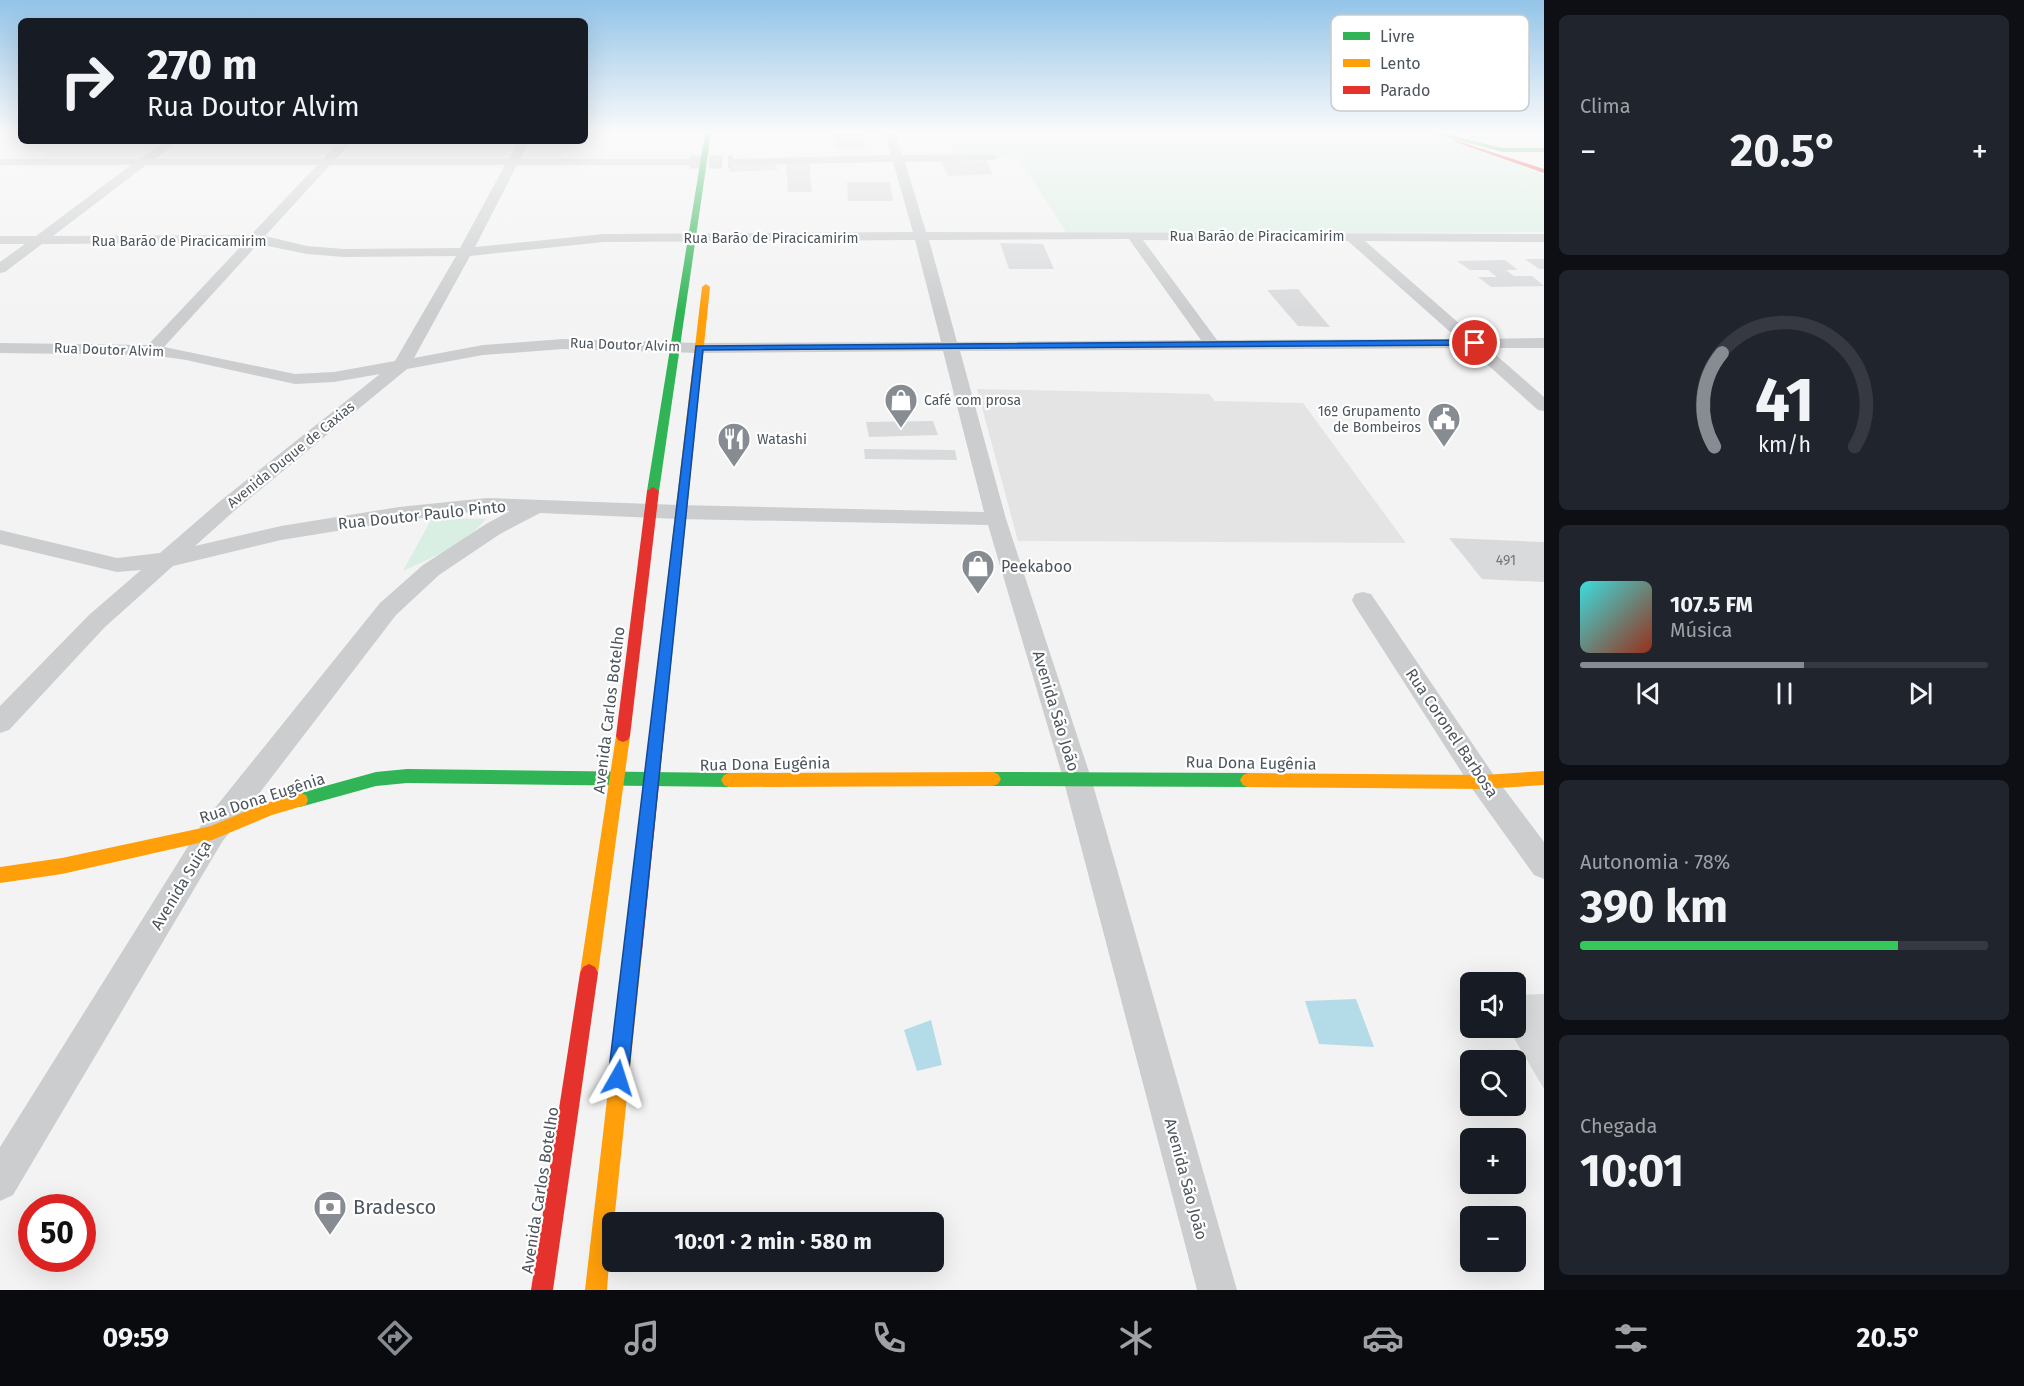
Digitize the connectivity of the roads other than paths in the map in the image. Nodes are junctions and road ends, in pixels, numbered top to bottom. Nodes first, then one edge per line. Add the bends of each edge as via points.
1 (102, 193) edge
2 (298, 193) edge
3 (498, 193) edge
4 (699, 193) edge
5 (908, 193) edge
6 (1134, 236) junction
7 (1351, 236) junction
8 (921, 237) junction
9 (1544, 237) edge
10 (692, 238) junction
11 (255, 239) junction
12 (0, 240) edge
13 (39, 240) junction
14 (465, 252) junction
15 (0, 269) edge
16 (707, 271) dead end
17 (1211, 343) junction
18 (1475, 343) junction
19 (1544, 343) edge
20 (950, 346) junction
21 (675, 347) junction
22 (0, 348) edge
23 (699, 348) junction
24 (152, 350) junction
25 (401, 365) junction
26 (1544, 406) edge
27 (538, 506) junction
28 (650, 510) junction
29 (679, 512) junction
30 (996, 519) junction
31 (0, 537) edge
32 (167, 560) junction
33 (1363, 600) dead end
34 (0, 723) edge
35 (1077, 778) junction
36 (1544, 778) edge
37 (618, 781) junction
38 (651, 781) junction
39 (1483, 782) junction
40 (212, 834) junction
41 (1544, 865) edge
42 (0, 875) edge
43 (0, 1182) edge
44 (542, 1290) edge
45 (596, 1290) edge
46 (1217, 1290) edge

1 - 13 street
2 - 11 street
3 - 14 street, Avenida Duque de Caxias
4 - 10 main road, Avenida Carlos Botelho
5 - 8 street, Avenida São João
6 - 7 street, Rua Barão de Piracicamirim
6 - 8 street, Rua Barão de Piracicamirim
6 - 17 street
7 - 9 street, Rua Barão de Piracicamirim
7 - 18 street
8 - 10 street, Rua Barão de Piracicamirim
8 - 20 street, Avenida São João
10 - 14 street, Rua Barão de Piracicamirim via 582,239
10 - 21 main road, Avenida Carlos Botelho
11 - 13 street, Rua Barão de Piracicamirim
11 - 14 street, Rua Barão de Piracicamirim via 344,253
11 - 24 street
12 - 13 street, Rua Barão de Piracicamirim
13 - 15 street
14 - 25 street, Avenida Duque de Caxias
16 - 23 main road
17 - 18 street, Rua Doutor Alvim
17 - 20 street, Rua Doutor Alvim
18 - 19 street, Rua Doutor Alvim
18 - 26 street
20 - 23 street, Rua Doutor Alvim
20 - 30 street, Avenida São João
21 - 23 street, Rua Doutor Alvim
21 - 25 street, Rua Doutor Alvim via 563,344 483,350
21 - 28 main road, Avenida Carlos Botelho
22 - 24 street, Rua Doutor Alvim
23 - 29 main road
24 - 25 street, Rua Doutor Alvim via 295,379 334,377
25 - 32 street, Avenida Duque de Caxias
27 - 28 street, Rua Doutor Paulo Pinto
27 - 32 street, Rua Doutor Paulo Pinto via 487,504 399,514 281,533
27 - 40 street, Avenida Suiça via 492,529 431,570 388,609
28 - 29 street, Rua Doutor Paulo Pinto
28 - 37 main road, Avenida Carlos Botelho
29 - 30 street, Rua Doutor Paulo Pinto
29 - 38 main road
30 - 35 street, Avenida São João
31 - 32 street, Rua Doutor Paulo Pinto via 117,565
32 - 34 street, Avenida Duque de Caxias via 97,621
33 - 39 street, Rua Coronel Barbosa
35 - 38 main road, Rua Dona Eugênia
35 - 39 main road, Rua Dona Eugênia
35 - 46 street, Avenida São João
36 - 39 main road, Rua Dona Eugênia
37 - 38 main road, Rua Dona Eugênia
37 - 40 main road, Rua Dona Eugênia via 408,776 376,779 269,809
37 - 44 main road, Avenida Carlos Botelho
38 - 45 main road
39 - 41 street, Rua Coronel Barbosa
40 - 42 main road, Rua Dona Eugênia
40 - 43 street, Avenida Suiça

